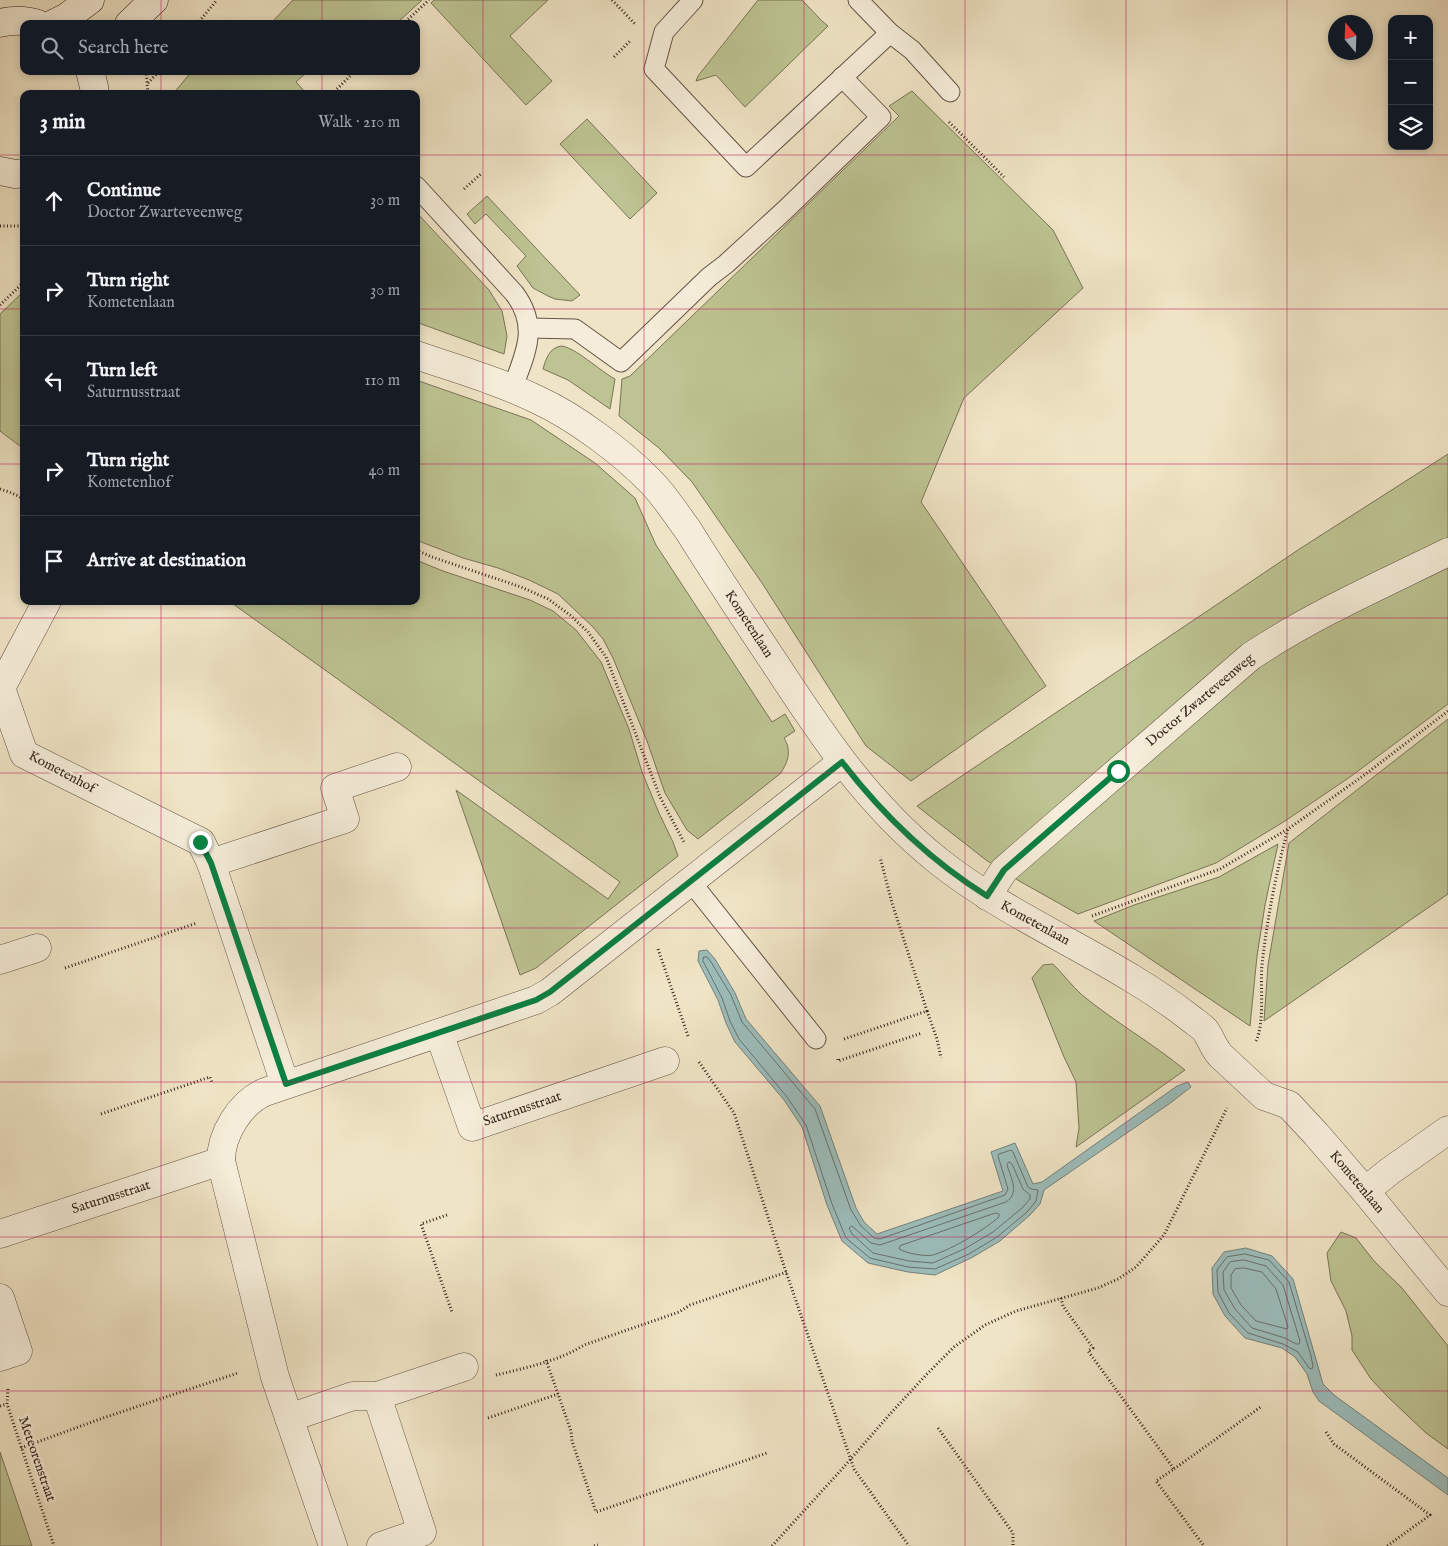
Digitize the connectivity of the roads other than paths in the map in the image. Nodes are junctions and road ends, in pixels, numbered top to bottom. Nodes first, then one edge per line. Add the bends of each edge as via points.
1 (90, 0) edge
2 (154, 0) edge
3 (693, 0) edge
4 (858, 0) edge
5 (61, 20) edge
6 (133, 20) edge
7 (20, 21) edge
8 (0, 23) edge
9 (890, 33) junction
10 (842, 77) junction
11 (950, 92) dead end
12 (0, 171) edge
13 (20, 173) edge
14 (420, 190) edge
15 (529, 328) junction
16 (420, 357) edge
17 (512, 389) junction
18 (1448, 552) edge
19 (45, 605) edge
20 (842, 762) junction
21 (397, 767) dead end
22 (211, 863) junction
23 (691, 882) junction
24 (987, 896) junction
25 (37, 948) dead end
26 (0, 960) edge
27 (439, 1033) junction
28 (816, 1039) dead end
29 (665, 1061) dead end
30 (286, 1084) junction
31 (1448, 1130) edge
32 (221, 1161) junction
33 (1364, 1191) junction
34 (0, 1234) edge
35 (1448, 1292) edge
36 (0, 1298) edge
37 (0, 1357) edge
38 (464, 1367) dead end
39 (377, 1396) junction
40 (289, 1418) junction
41 (333, 1546) edge
42 (381, 1546) edge

1 - 5 street
2 - 6 street
3 - 10 lane via 664,32 654,69 746,167
4 - 9 lane
7 - 8 street
9 - 10 lane
9 - 11 lane via 912,50
10 - 15 lane via 881,117 621,362 575,329
12 - 13 street
14 - 15 lane via 514,293
15 - 17 lane via 527,348
16 - 17 street, Kometenlaan
17 - 20 street, Kometenlaan via 539,400 577,423 652,483 688,530
18 - 24 street, Doctor Zwarteveenweg via 1315,617 1250,656 1004,870
19 - 22 street, Kometenhof via 1,688 24,754 200,842
20 - 23 street
20 - 24 street, Kometenlaan via 870,796 918,844
21 - 22 street via 335,788 345,818
22 - 30 street, Kometenhof
23 - 27 street via 550,992 536,1000
23 - 28 lane
24 - 33 street, Kometenlaan via 1100,959 1177,1008 1205,1030 1216,1051 1264,1096 1288,1106
25 - 26 street
27 - 29 street, Saturnusstraat via 472,1126
27 - 30 street
30 - 32 street via 259,1095 240,1112 224,1142
31 - 33 street
32 - 34 street, Saturnusstraat
32 - 40 street via 275,1376
33 - 35 street, Kometenlaan
36 - 37 street via 18,1351
38 - 39 street
39 - 40 street via 353,1396
39 - 42 street via 422,1532
40 - 41 street

